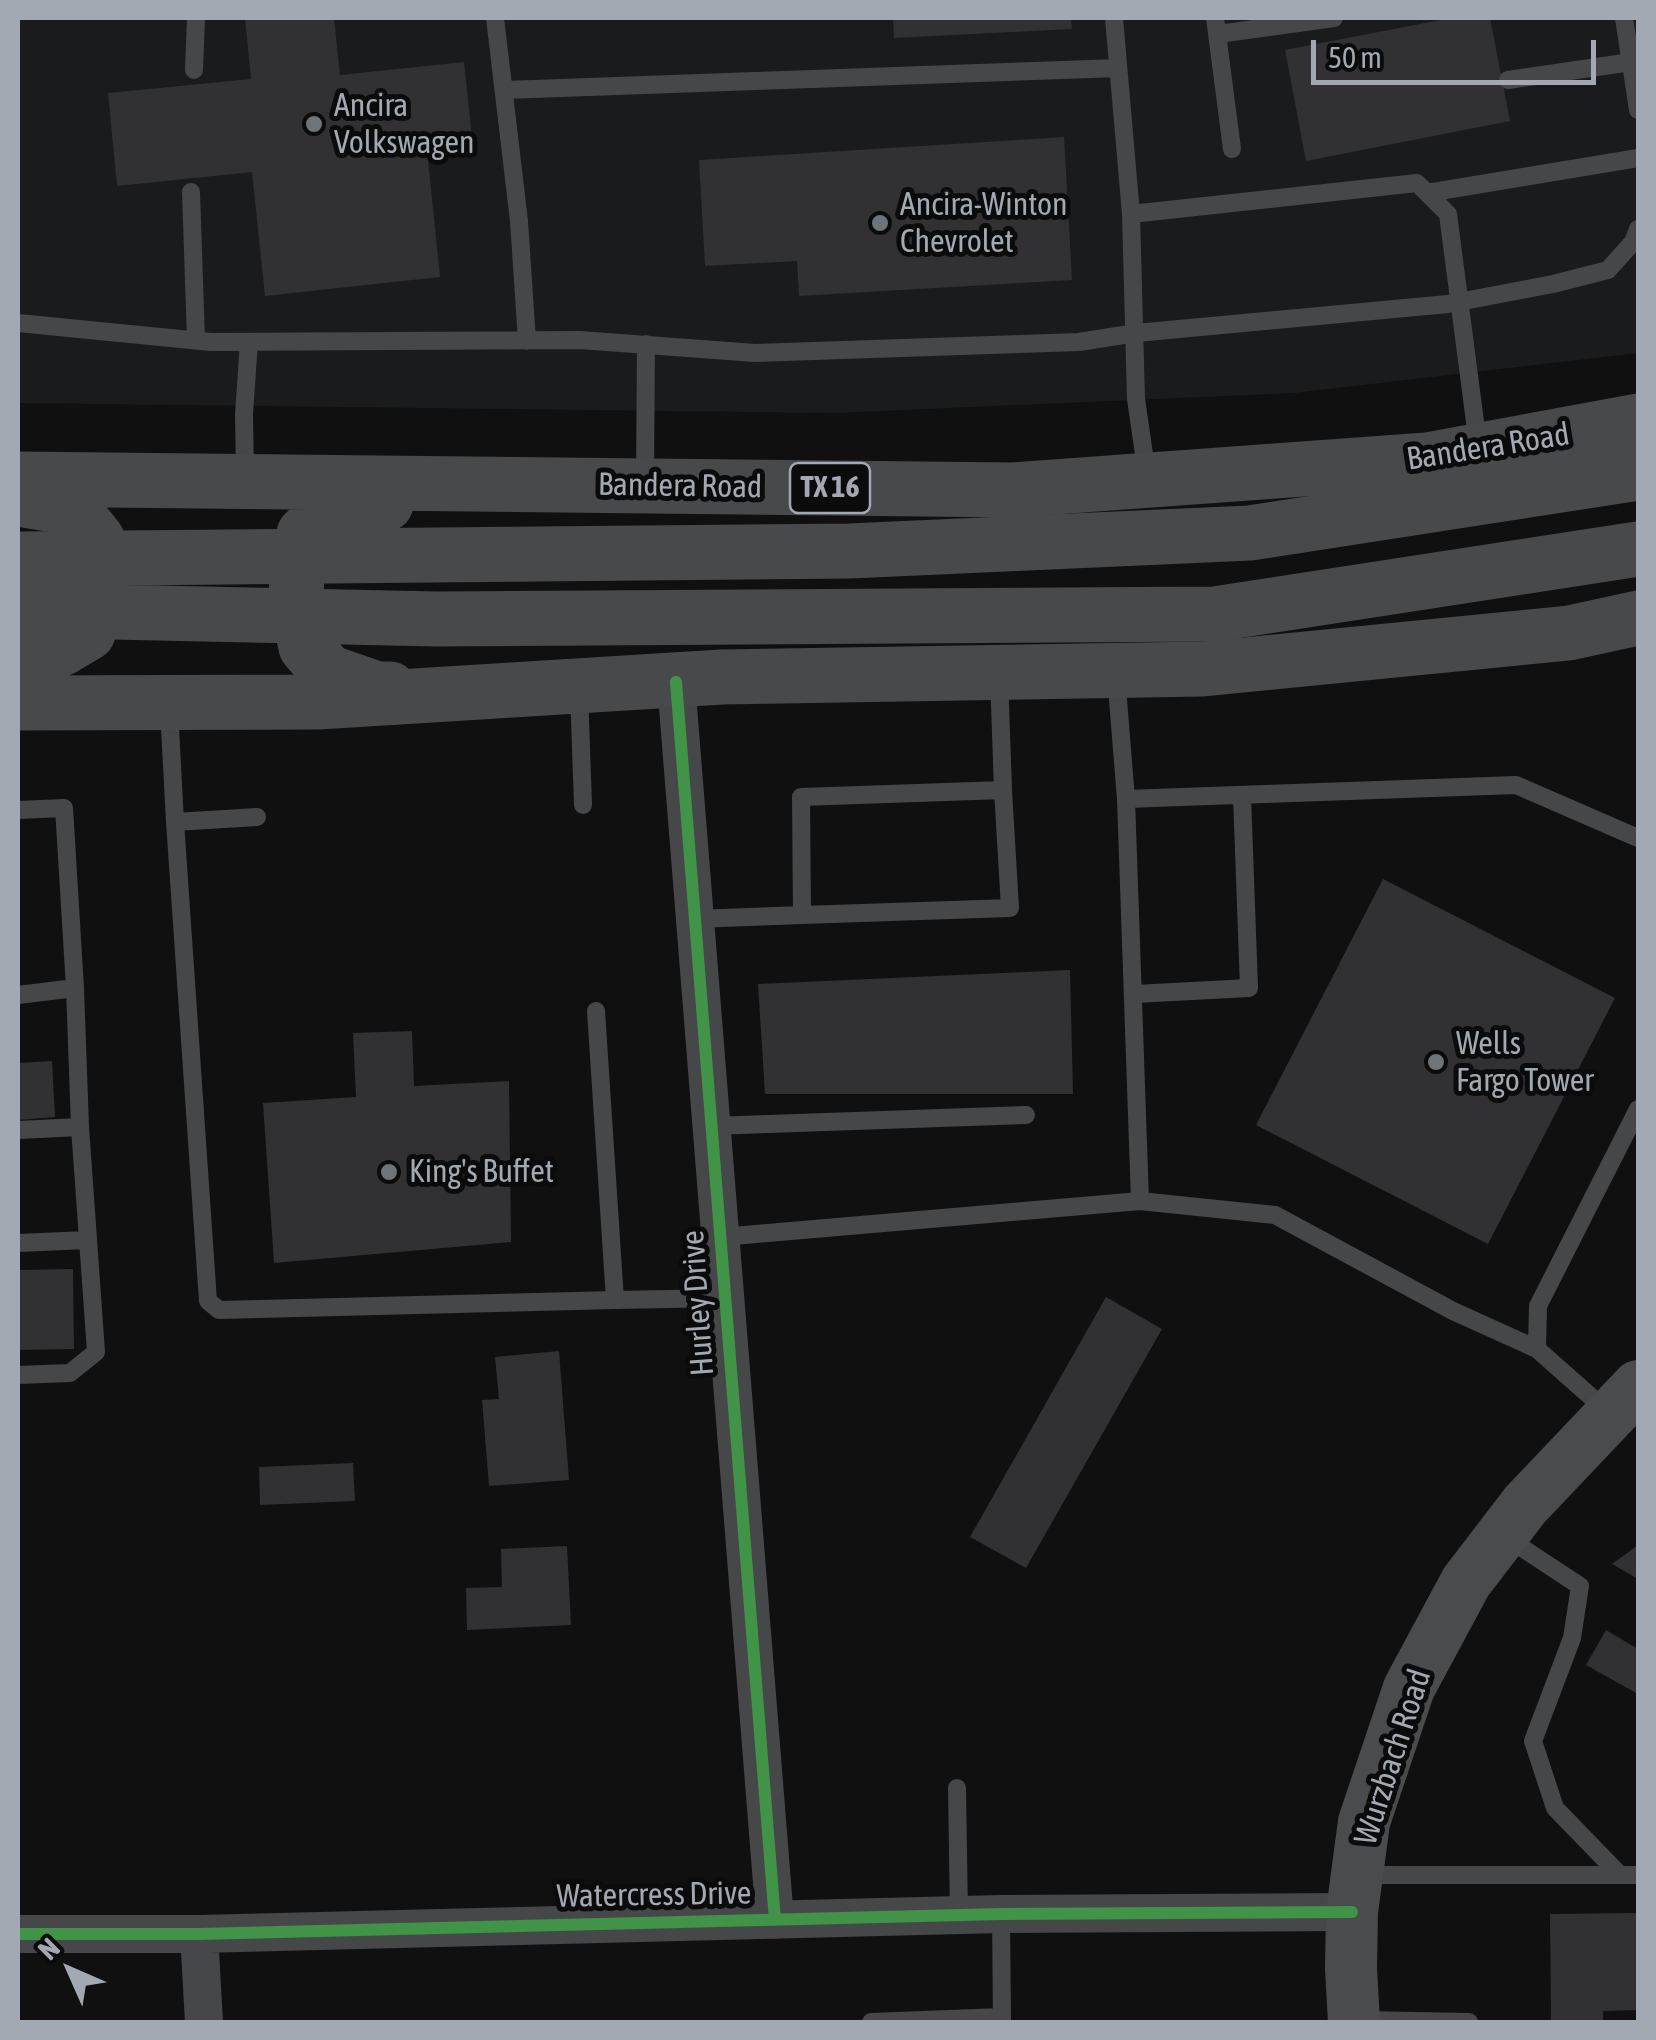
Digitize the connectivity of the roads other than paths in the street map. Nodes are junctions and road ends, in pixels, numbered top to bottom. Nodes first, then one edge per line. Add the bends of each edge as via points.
1 (196, 18) edge
2 (495, 18) edge
3 (1114, 18) edge
4 (1334, 18) edge
5 (1624, 18) edge
6 (1217, 26) edge
7 (1631, 62) junction
8 (1118, 68) junction
9 (194, 70) dead end
10 (1508, 80) dead end
11 (505, 90) junction
12 (1638, 110) edge
13 (1232, 149) dead end
14 (1638, 158) edge
15 (191, 192) dead end
16 (1427, 193) junction
17 (1131, 214) junction
18 (1638, 229) edge
19 (1460, 302) junction
20 (18, 323) edge
21 (1136, 332) junction
22 (196, 340) junction
23 (527, 341) junction
24 (249, 342) junction
25 (646, 344) junction
26 (1638, 421) edge
27 (1478, 451) junction
28 (1638, 473) edge
29 (18, 479) edge
30 (1147, 480) junction
31 (245, 481) junction
32 (578, 485) junction
33 (645, 486) junction
34 (18, 499) edge
35 (1638, 549) edge
36 (18, 560) edge
37 (18, 610) edge
38 (1638, 618) edge
39 (18, 654) edge
40 (1116, 671) junction
41 (1000, 673) junction
42 (676, 682) junction
43 (578, 688) junction
44 (474, 693) junction
45 (18, 703) edge
46 (168, 703) junction
47 (1004, 790) junction
48 (1242, 796) junction
49 (1126, 799) junction
50 (583, 806) dead end
51 (18, 810) edge
52 (256, 817) dead end
53 (175, 822) junction
54 (1638, 838) edge
55 (802, 915) junction
56 (695, 919) junction
57 (75, 988) junction
58 (1135, 994) junction
59 (18, 995) edge
60 (596, 1011) dead end
61 (1638, 1110) edge
62 (1026, 1115) dead end
63 (712, 1126) junction
64 (80, 1127) junction
65 (18, 1130) edge
66 (1140, 1201) junction
67 (720, 1237) junction
68 (86, 1240) junction
69 (18, 1243) edge
70 (725, 1298) junction
71 (615, 1300) junction
72 (1537, 1349) junction
73 (18, 1375) edge
74 (1625, 1400) edge
75 (1502, 1534) junction
76 (957, 1788) dead end
77 (1630, 1875) edge
78 (1355, 1893) junction
79 (1000, 1914) junction
80 (958, 1916) junction
81 (775, 1920) junction
82 (18, 1934) edge
83 (199, 1934) junction
84 (1002, 2020) edge
85 (1354, 2021) edge
86 (204, 2022) edge
87 (871, 2022) edge
88 (1469, 2022) edge

1 - 9 lane
2 - 11 lane
3 - 8 lane
4 - 6 lane
5 - 7 lane
6 - 13 lane
7 - 10 lane
7 - 12 lane
8 - 11 lane
8 - 17 lane
11 - 23 lane
14 - 16 lane
15 - 22 lane
16 - 17 lane via 1417,183
16 - 19 lane via 1448,214
17 - 21 lane
18 - 19 lane via 1608,270
19 - 21 lane
19 - 27 lane
20 - 22 lane
21 - 25 lane via 1078,342 755,353
21 - 30 lane
22 - 24 lane
23 - 24 lane
23 - 25 lane
24 - 31 lane
25 - 33 lane
26 - 27 main road, Bandera Road / TX 16
27 - 30 main road, Bandera Road / TX 16
28 - 36 main road, bridge via 1250,534 849,551
29 - 31 main road, Bandera Road / TX 16
30 - 33 main road, Bandera Road / TX 16 via 1014,490
31 - 32 main road, Bandera Road / TX 16
32 - 33 main road, Bandera Road / TX 16
32 - 44 main road via 352,506 320,518 304,534 296,603 306,648 328,672 377,689
34 - 39 main road via 59,506 80,518 97,539 100,592 88,633 61,650
35 - 37 main road, bridge via 1215,614 438,619
38 - 40 main road via 1569,633 1203,669
40 - 41 main road
40 - 49 lane
41 - 42 main road
41 - 47 lane
42 - 43 main road
42 - 56 street, Hurley Drive
43 - 44 main road
43 - 50 lane
44 - 46 main road
45 - 46 main road
46 - 53 lane
47 - 55 lane via 801,796
47 - 55 lane via 1010,908
48 - 49 lane
48 - 54 lane via 1516,785
48 - 58 lane via 1249,988
49 - 58 lane
51 - 57 lane via 64,808
52 - 53 lane
53 - 71 lane via 208,1301 219,1310
55 - 56 lane
56 - 63 street, Hurley Drive
57 - 59 lane
57 - 64 lane
58 - 66 lane
60 - 71 lane
61 - 72 lane via 1538,1306
62 - 63 lane
63 - 67 street, Hurley Drive
64 - 65 lane
64 - 68 lane
66 - 67 lane
66 - 72 lane via 1274,1215 1453,1312
67 - 70 street, Hurley Drive
68 - 69 lane
68 - 73 lane via 96,1352 70,1373
70 - 71 lane
70 - 81 street, Hurley Drive
72 - 74 lane
74 - 75 main road, Wurzbach Road
75 - 77 lane via 1580,1586 1572,1638 1533,1741 1555,1808
75 - 78 main road, Wurzbach Road via 1466,1582 1409,1688 1364,1822
76 - 80 lane
77 - 78 lane
78 - 79 street, Watercress Drive
78 - 85 main road, Wurzbach Road
79 - 80 street, Watercress Drive
79 - 84 lane
80 - 81 street, Watercress Drive
81 - 83 street, Watercress Drive
82 - 83 street, Watercress Drive
83 - 86 street
84 - 87 lane
85 - 88 lane

